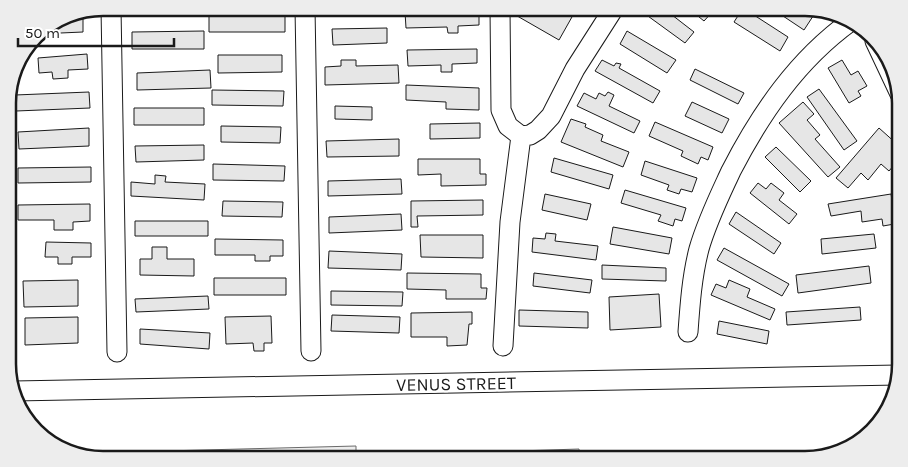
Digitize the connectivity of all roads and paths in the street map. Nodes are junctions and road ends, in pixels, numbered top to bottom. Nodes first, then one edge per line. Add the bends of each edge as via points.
1 (111, 16) edge
2 (305, 16) edge
3 (500, 16) edge
4 (609, 16) edge
5 (845, 26) edge
6 (522, 136) junction
7 (688, 332) dead end
8 (504, 346) dead end
9 (311, 351) dead end
10 (117, 352) dead end
11 (891, 375) edge
12 (21, 391) edge

1 - 10 street
2 - 9 street
3 - 6 street via 501,110 508,126
4 - 6 street via 579,62 551,116 538,130
5 - 7 street via 796,70 752,131 705,229 695,271
6 - 8 street via 509,231
11 - 12 street, VENUS STREET

